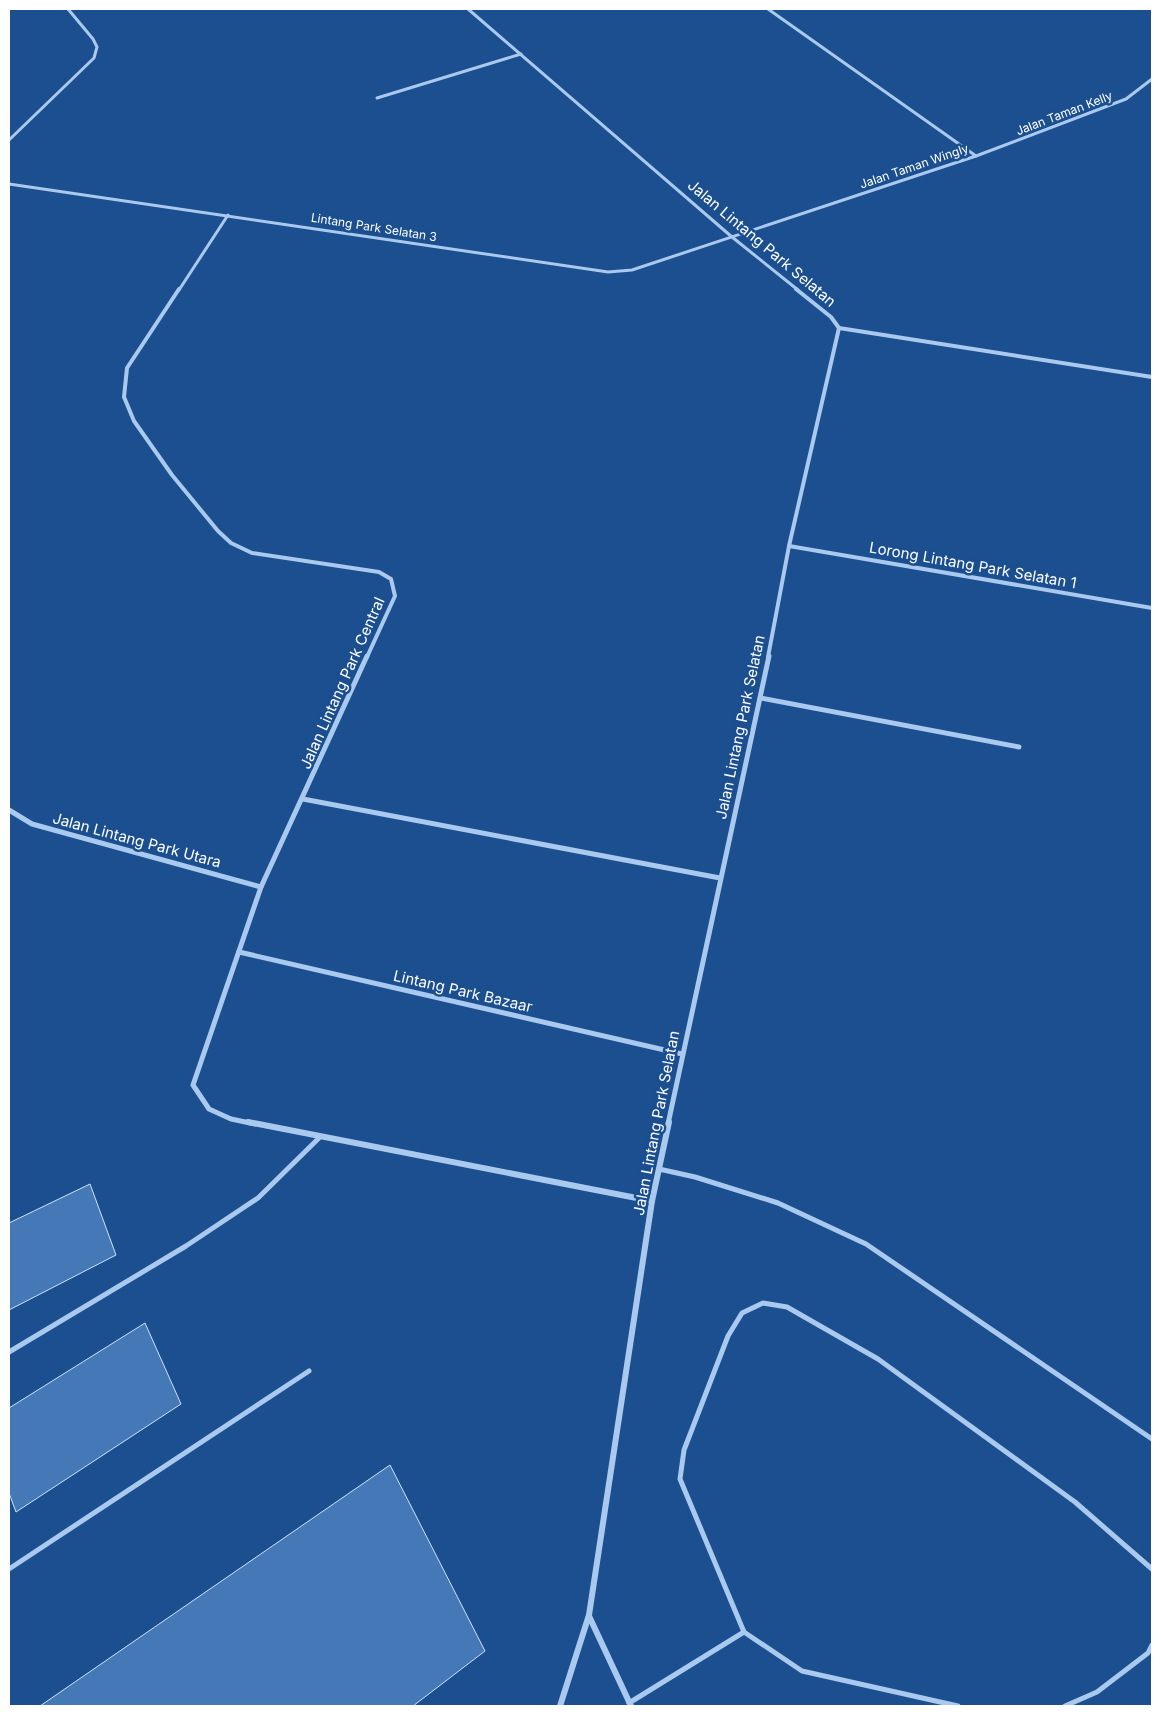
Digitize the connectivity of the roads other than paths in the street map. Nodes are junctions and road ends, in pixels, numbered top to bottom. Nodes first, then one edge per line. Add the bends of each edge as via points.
1 (68, 9) edge
2 (468, 9) edge
3 (768, 9) edge
4 (522, 54) junction
5 (1152, 79) edge
6 (377, 98) dead end
7 (9, 140) edge
8 (976, 156) junction
9 (9, 184) edge
10 (228, 215) junction
11 (732, 237) junction
12 (838, 328) junction
13 (1152, 377) edge
14 (789, 546) junction
15 (1152, 608) edge
16 (761, 698) junction
17 (1019, 747) dead end
18 (303, 799) junction
19 (9, 810) edge
20 (720, 878) junction
21 (261, 887) junction
22 (239, 952) junction
23 (682, 1054) junction
24 (321, 1136) junction
25 (658, 1169) junction
26 (652, 1201) junction
27 (9, 1352) edge
28 (309, 1371) dead end
29 (1152, 1439) edge
30 (9, 1568) edge
31 (1152, 1569) edge
32 (589, 1615) junction
33 (744, 1632) junction
34 (1152, 1645) edge
35 (630, 1705) edge
36 (560, 1706) edge
37 (958, 1706) edge
38 (1065, 1706) edge

1 - 7 street via 93,40 96,48 94,58
2 - 4 street, Jalan Lintang Park Selatan
3 - 8 street, Jalan Taman Wingly
4 - 6 street
4 - 11 street, Jalan Lintang Park Selatan
5 - 8 street, Jalan Taman Kelly via 1126,99
8 - 11 street, Jalan Taman Wingly
9 - 10 street, Lintang Park Selatan 3
10 - 11 street, Lintang Park Selatan 3 via 608,272 632,270
10 - 18 street, Jalan Lintang Park Central via 127,368 124,397 134,421 172,475 231,543 252,553 378,572 391,579 395,596
11 - 12 street, Jalan Lintang Park Selatan via 831,317
12 - 13 street
12 - 14 street, Jalan Lintang Park Selatan
14 - 15 street, Lorong Lintang Park Selatan 1
14 - 16 street, Jalan Lintang Park Selatan
16 - 17 street
16 - 20 street, Jalan Lintang Park Selatan
18 - 20 street
18 - 21 street, Jalan Lintang Park Central
19 - 21 street, Jalan Lintang Park Utara via 32,824
20 - 23 street, Jalan Lintang Park Selatan
21 - 22 street, Jalan Lintang Park Central
22 - 23 street, Lintang Park Bazaar
22 - 24 street, Jalan Lintang Park Central via 193,1085 209,1109 231,1118
23 - 25 street, Jalan Lintang Park Selatan
24 - 26 street
24 - 27 lane via 258,1198 186,1246
25 - 26 street, Jalan Lintang Park Selatan
25 - 29 lane via 778,1203 866,1244
26 - 32 street, Jalan Lintang Park Selatan
28 - 30 lane
31 - 33 lane via 1075,1502 878,1359 787,1307 763,1303 742,1313 728,1336 684,1450 680,1478
32 - 35 street
32 - 36 street, Jalan Lintang Park Selatan
33 - 35 lane
33 - 37 lane via 802,1670
34 - 38 lane via 1148,1653 1097,1692

